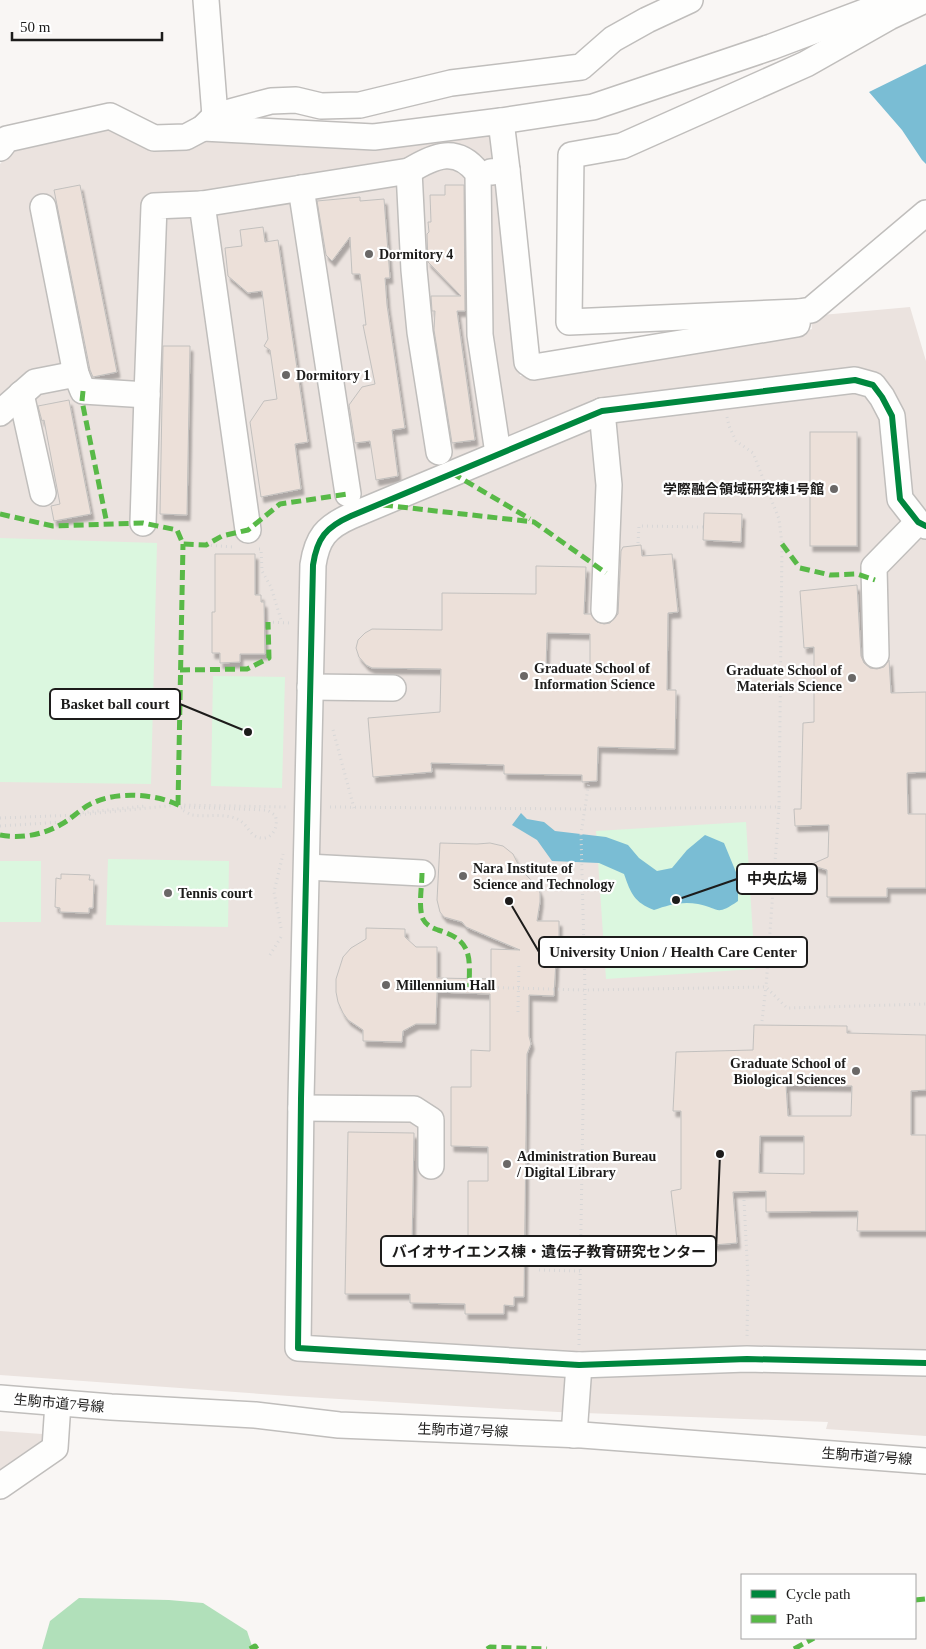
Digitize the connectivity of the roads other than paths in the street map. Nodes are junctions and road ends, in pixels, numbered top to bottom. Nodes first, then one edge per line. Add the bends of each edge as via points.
1 (206, 0) edge
2 (690, 0) edge
3 (923, 1) edge
4 (647, 10) edge
5 (501, 121) junction
6 (209, 122) junction
7 (0, 148) edge
8 (507, 170) junction
9 (409, 171) junction
10 (478, 173) junction
11 (301, 188) junction
12 (202, 204) junction
13 (43, 207) dead end
14 (926, 213) edge
15 (799, 312) junction
16 (76, 374) junction
17 (21, 394) junction
18 (148, 395) junction
19 (602, 411) junction
20 (0, 413) edge
21 (439, 452) dead end
22 (498, 453) junction
23 (43, 493) dead end
24 (348, 494) dead end
25 (143, 523) dead end
26 (922, 524) edge
27 (247, 542) road end
28 (604, 610) dead end
29 (876, 655) dead end
30 (310, 687) junction
31 (393, 688) dead end
32 (307, 867) junction
33 (422, 873) dead end
34 (301, 1108) junction
35 (431, 1166) dead end
36 (926, 1363) edge
37 (579, 1365) junction
38 (0, 1398) edge
39 (58, 1403) junction
40 (574, 1435) junction
41 (926, 1461) edge
42 (0, 1486) edge

1 - 6 street
2 - 4 street
3 - 5 street via 880,6 593,107
3 - 15 street via 806,64 622,146 571,156 569,322
4 - 6 street via 581,67 451,83 360,105 321,106 296,100 271,101
5 - 6 street via 374,137
5 - 8 street
6 - 7 street via 186,137 154,138 110,116 7,139
8 - 10 street
8 - 15 street via 526,362 534,367 797,324
9 - 10 street via 427,160 457,156 471,164
9 - 11 street
9 - 21 street via 420,332
10 - 22 street via 480,335
11 - 12 street
11 - 24 street
12 - 18 street via 154,206
12 - 27 street
13 - 16 street
14 - 15 street via 811,310
16 - 17 street via 35,382
16 - 18 street via 83,390
17 - 20 street
17 - 23 street
18 - 25 street
19 - 22 street
19 - 26 street via 855,380 873,385 892,416 900,499
19 - 28 street via 609,484
22 - 30 street via 339,521 325,532 316,546 313,565
26 - 29 street via 874,567
30 - 31 street
30 - 32 street
32 - 33 street
32 - 34 street
34 - 35 street via 414,1108 430,1120
34 - 37 street via 298,1348
36 - 37 street via 746,1359
37 - 40 street
38 - 39 street, 生駒市道7号線
39 - 40 street, 生駒市道7号線 via 255,1415 339,1425
39 - 42 street via 55,1448
40 - 41 street, 生駒市道7号線

